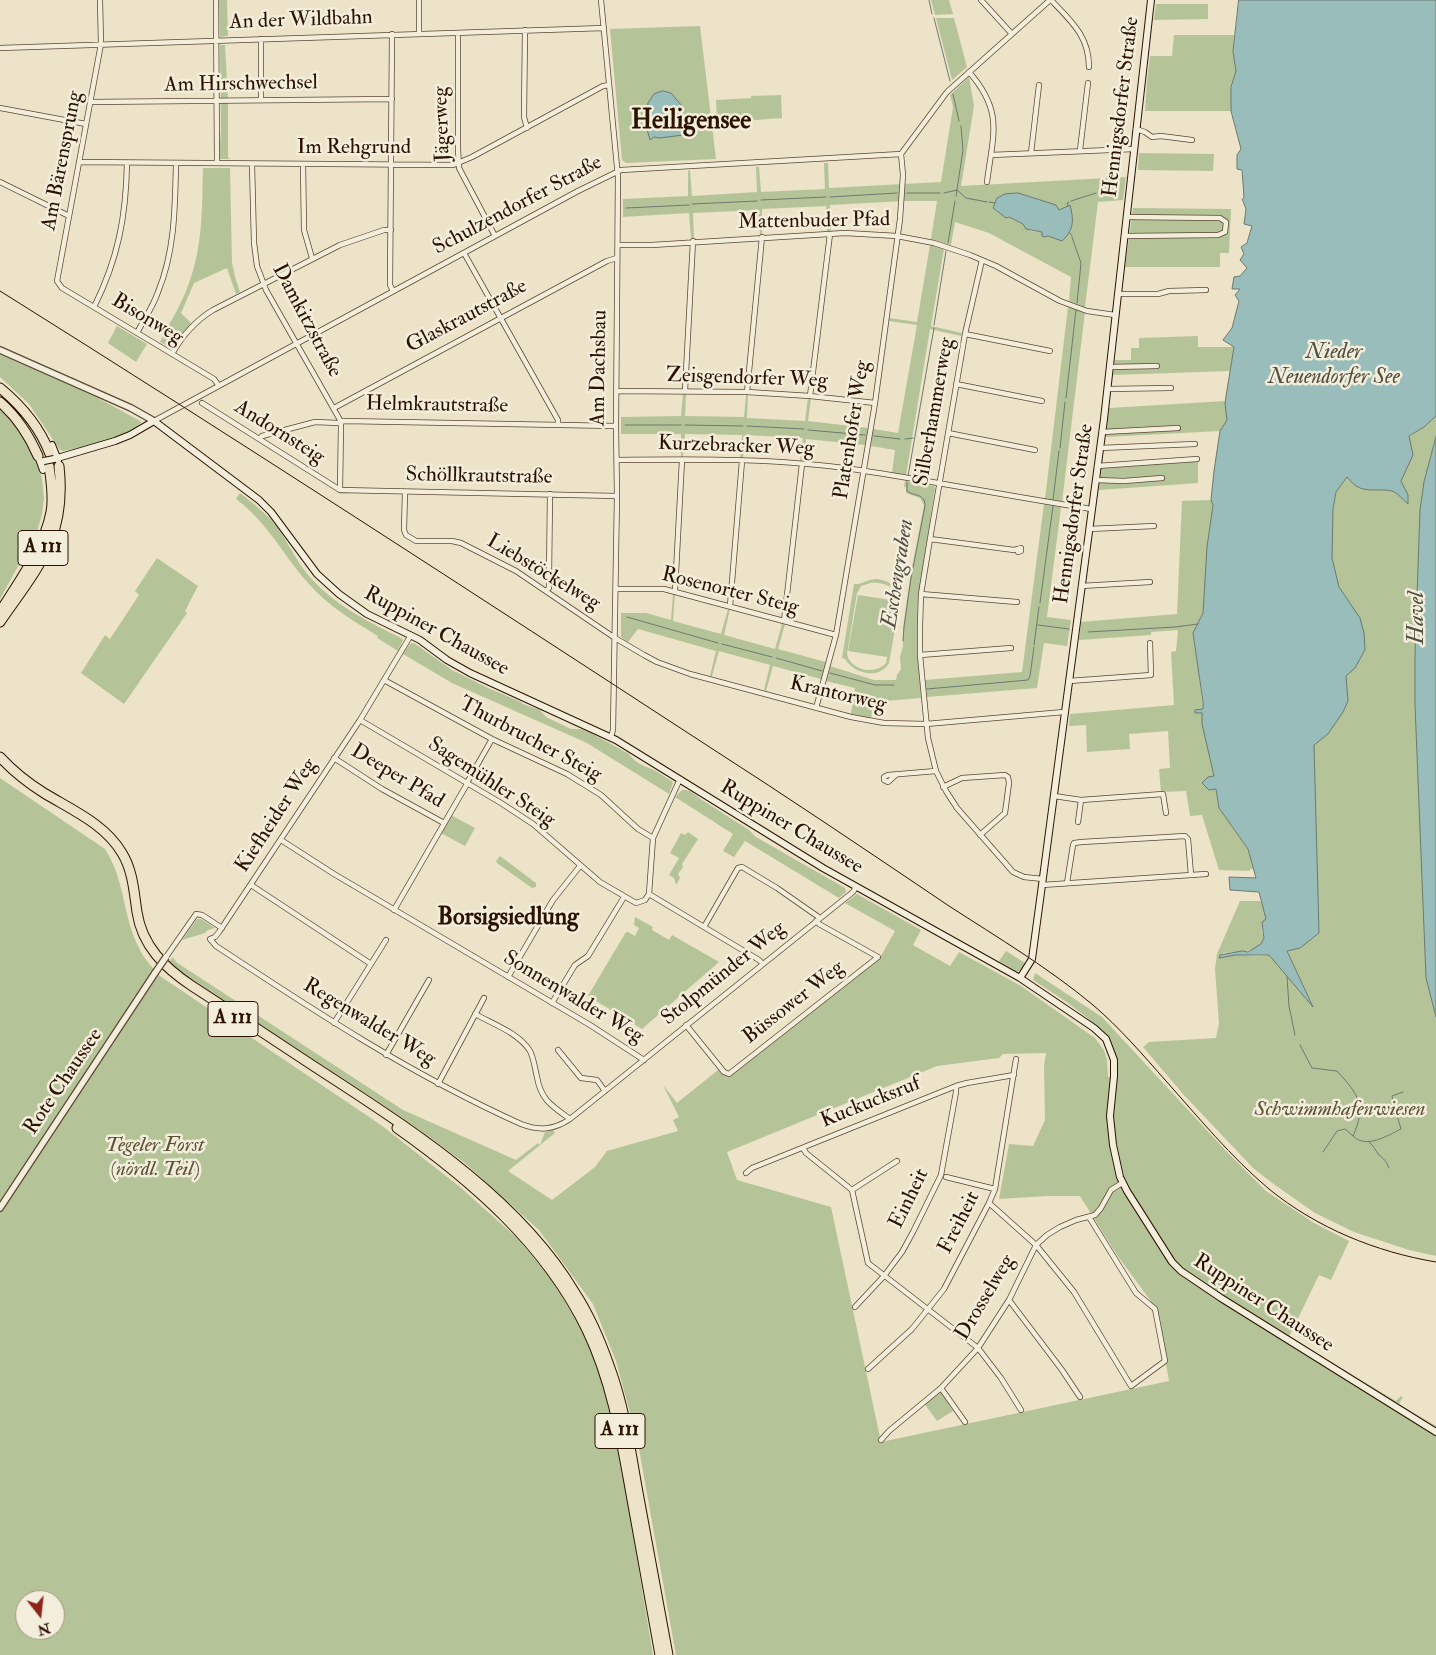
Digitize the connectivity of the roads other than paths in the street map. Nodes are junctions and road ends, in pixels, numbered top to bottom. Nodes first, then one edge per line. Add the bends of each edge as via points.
1 (100, 0) edge
2 (216, 0) edge
3 (419, 0) edge
4 (601, 0) edge
5 (981, 0) edge
6 (1051, 0) edge
7 (1151, 0) edge
8 (604, 28) junction
9 (525, 30) junction
10 (419, 33) junction
11 (458, 33) junction
12 (392, 34) junction
13 (1012, 34) junction
14 (261, 38) junction
15 (217, 40) junction
16 (101, 44) junction
17 (0, 48) edge
18 (1089, 67) dead end
19 (970, 72) junction
20 (1088, 83) dead end
21 (1039, 85) dead end
22 (609, 86) junction
23 (392, 99) junction
24 (261, 100) junction
25 (217, 101) junction
26 (90, 102) junction
27 (0, 108) edge
28 (86, 124) junction
29 (527, 128) junction
30 (1136, 129) junction
31 (1192, 140) dead end
32 (1134, 149) junction
33 (1080, 150) junction
34 (1031, 153) junction
35 (901, 154) junction
36 (991, 154) junction
37 (79, 162) junction
38 (127, 163) junction
39 (176, 163) junction
40 (217, 163) junction
41 (459, 163) junction
42 (252, 164) junction
43 (302, 164) junction
44 (391, 165) junction
45 (618, 171) junction
46 (0, 182) edge
47 (987, 182) dead end
48 (69, 216) junction
49 (1126, 217) junction
50 (391, 230) junction
51 (830, 234) junction
52 (495, 236) junction
53 (897, 236) junction
54 (1124, 236) junction
55 (762, 237) junction
56 (693, 241) junction
57 (618, 245) junction
58 (464, 253) junction
59 (312, 258) junction
60 (617, 258) junction
61 (982, 260) junction
62 (263, 283) junction
63 (58, 284) joint
64 (1206, 290) dead end
65 (392, 291) junction
66 (1118, 294) junction
67 (94, 307) junction
68 (1115, 315) junction
69 (501, 318) junction
70 (136, 333) junction
71 (965, 334) junction
72 (297, 343) junction
73 (0, 350) edge
74 (1050, 351) dead end
75 (172, 354) junction
76 (1157, 366) dead end
77 (1110, 367) junction
78 (0, 382) edge
79 (956, 384) junction
80 (219, 386) junction
81 (0, 388) edge
82 (1171, 388) dead end
83 (1107, 389) junction
84 (617, 391) junction
85 (685, 391) junction
86 (747, 392) junction
87 (0, 394) edge
88 (810, 396) junction
89 (1042, 401) dead end
90 (0, 402) edge
91 (202, 403) dead end
92 (875, 403) junction
93 (334, 408) junction
94 (154, 421) junction
95 (341, 422) junction
96 (558, 425) junction
97 (616, 426) junction
98 (1178, 428) dead end
99 (1102, 432) junction
100 (948, 433) junction
101 (260, 438) junction
102 (1195, 444) dead end
103 (1100, 448) junction
104 (1035, 450) dead end
105 (1197, 459) dead end
106 (49, 460) junction
107 (617, 460) junction
108 (682, 460) junction
109 (742, 461) junction
110 (802, 464) junction
111 (1097, 466) junction
112 (864, 471) junction
113 (1162, 478) dead end
114 (1096, 480) junction
115 (939, 484) junction
116 (340, 490) junction
117 (405, 492) junction
118 (550, 494) junction
119 (617, 496) junction
120 (1092, 509) junction
121 (1154, 526) dead end
122 (1089, 529) junction
123 (930, 540) junction
124 (1016, 550) dead end
125 (1150, 582) dead end
126 (1081, 586) junction
127 (616, 589) junction
128 (546, 591) junction
129 (675, 592) junction
130 (922, 594) junction
131 (1017, 602) dead end
132 (730, 606) junction
133 (0, 607) edge
134 (0, 612) edge
135 (0, 621) edge
136 (784, 621) junction
137 (411, 635) junction
138 (836, 635) junction
139 (615, 638) junction
140 (1150, 643) dead end
141 (1011, 648) dead end
142 (920, 655) junction
143 (384, 680) junction
144 (1069, 681) junction
145 (816, 708) junction
146 (1064, 712) junction
147 (360, 720) junction
148 (926, 724) junction
149 (611, 737) junction
150 (492, 739) junction
151 (0, 757) edge
152 (334, 758) junction
153 (0, 766) edge
154 (936, 771) junction
155 (897, 774) dead end
156 (680, 779) junction
157 (468, 782) junction
158 (943, 787) junction
159 (1054, 796) junction
160 (1082, 800) junction
161 (1166, 813) dead end
162 (1078, 822) dead end
163 (444, 823) junction
164 (980, 835) junction
165 (653, 838) junction
166 (280, 840) junction
167 (580, 866) junction
168 (1206, 874) dead end
169 (1190, 875) junction
170 (1043, 882) junction
171 (1068, 883) junction
172 (251, 885) junction
173 (856, 887) junction
174 (649, 894) junction
175 (624, 897) junction
176 (394, 910) junction
177 (818, 920) junction
178 (704, 927) junction
179 (222, 928) junction
180 (386, 940) dead end
181 (166, 957) joint
182 (371, 964) junction
183 (763, 964) junction
184 (508, 977) junction
185 (1020, 978) junction
186 (430, 980) dead end
187 (484, 998) dead end
188 (552, 1003) junction
189 (475, 1014) junction
190 (334, 1023) junction
191 (686, 1025) junction
192 (558, 1050) dead end
193 (386, 1055) junction
194 (644, 1060) junction
195 (1016, 1060) dead end
196 (1014, 1076) junction
197 (438, 1084) junction
198 (956, 1086) junction
199 (605, 1091) junction
200 (570, 1119) junction
201 (535, 1128) joint
202 (803, 1148) junction
203 (897, 1161) dead end
204 (746, 1173) dead end
205 (946, 1177) dead end
206 (1122, 1183) junction
207 (995, 1189) junction
208 (852, 1190) junction
209 (990, 1203) junction
210 (0, 1208) edge
211 (1089, 1217) junction
212 (1036, 1245) junction
213 (884, 1276) junction
214 (1009, 1300) junction
215 (855, 1307) dead end
216 (928, 1310) junction
217 (978, 1348) junction
218 (868, 1368) dead end
219 (941, 1388) junction
220 (1080, 1398) dead end
221 (1021, 1410) dead end
222 (965, 1422) dead end
223 (1436, 1432) edge
224 (881, 1440) dead end
225 (660, 1655) edge
226 (668, 1655) edge

1 - 16 street, Am Bärensprung
2 - 15 street
3 - 10 street
4 - 8 street, Am Dachsbau
5 - 13 street
6 - 13 street
6 - 18 street via 1082,36 1088,51
7 - 30 main road, Hennigsdorfer Straße
8 - 9 street, An der Wildbahn
8 - 22 street, Am Dachsbau
9 - 11 street, An der Wildbahn
9 - 29 street via 524,117
10 - 11 street, An der Wildbahn
10 - 12 street, An der Wildbahn
11 - 41 street, Jägerweg
12 - 14 street, An der Wildbahn
12 - 23 street
13 - 19 street
14 - 15 street, An der Wildbahn
14 - 24 street
15 - 16 street, An der Wildbahn
15 - 25 street
16 - 17 street, An der Wildbahn
16 - 26 street, Am Bärensprung
19 - 35 street via 947,92
19 - 36 street via 986,94 993,113
20 - 33 street
21 - 34 street
22 - 29 street, Im Rehgrund via 603,86
22 - 45 street, Am Dachsbau
23 - 24 street, Am Hirschwechsel
23 - 44 street
24 - 25 street, Am Hirschwechsel
25 - 26 street, Am Hirschwechsel
25 - 40 street
26 - 28 street, Am Bärensprung
27 - 28 street
28 - 37 street, Am Bärensprung
29 - 41 street, Im Rehgrund
30 - 31 street via 1152,137
30 - 32 main road, Hennigsdorfer Straße
32 - 33 street
32 - 49 main road, Hennigsdorfer Straße
33 - 34 street
34 - 36 street
35 - 45 street, Schulzendorfer Straße
35 - 53 street, Platenhofer Weg via 902,190
36 - 47 street
37 - 38 street, Im Rehgrund
37 - 48 street, Am Bärensprung
38 - 39 street, Im Rehgrund
38 - 67 street via 119,243 112,268
39 - 40 street, Im Rehgrund
39 - 70 street via 170,254 158,293
40 - 42 street, Im Rehgrund
41 - 44 street, Im Rehgrund
41 - 52 street, Jägerweg
42 - 43 street, Im Rehgrund
42 - 62 street, Damkitzstraße via 254,243
43 - 44 street, Im Rehgrund
43 - 59 street via 304,230
44 - 50 street
45 - 52 street, Schulzendorfer Straße
45 - 57 street, Am Dachsbau
46 - 48 street
48 - 63 street, Am Bärensprung
49 - 54 main road, Hennigsdorfer Straße
49 - 54 street, Hennigsdorfer Straße via 1220,218 1227,227 1218,235
50 - 59 street via 340,245
50 - 65 street
51 - 53 street, Mattenbuder Pfad
51 - 55 street, Mattenbuder Pfad
51 - 88 street
52 - 58 street, Schulzendorfer Straße
53 - 61 street, Mattenbuder Pfad via 934,243
53 - 92 street, Platenhofer Weg
54 - 66 main road, Hennigsdorfer Straße
55 - 56 street, Mattenbuder Pfad
55 - 86 street
56 - 57 street, Mattenbuder Pfad
56 - 85 street
57 - 60 street, Am Dachsbau
58 - 65 street, Schulzendorfer Straße
58 - 69 street
59 - 62 street
60 - 69 street, Glaskrautstraße
60 - 84 street, Am Dachsbau
61 - 68 street, Mattenbuder Pfad via 1060,301 1087,311
61 - 71 street, Silberhammerweg
62 - 72 street, Damkitzstraße
62 - 75 street via 201,318 181,338
63 - 67 street, Bisonweg
64 - 66 street
65 - 72 street, Schulzendorfer Straße
66 - 68 main road, Hennigsdorfer Straße
67 - 70 street, Bisonweg
68 - 77 main road, Hennigsdorfer Straße
69 - 93 street, Glaskrautstraße
69 - 96 street
70 - 75 street, Bisonweg
71 - 74 street
71 - 79 street, Silberhammerweg
72 - 80 street, Schulzendorfer Straße
72 - 93 street, Damkitzstraße
73 - 94 street, Ruppiner Chaussee
75 - 80 street, Bisonweg via 214,379
76 - 77 street
77 - 83 main road, Hennigsdorfer Straße
78 - 106 highway via 39,422
79 - 89 street
79 - 100 street, Silberhammerweg
80 - 94 street, Schulzendorfer Straße
81 - 106 highway, A 111 via 31,420 42,437
82 - 83 street
83 - 99 main road, Hennigsdorfer Straße
84 - 85 street, Zeisgendorfer Weg
84 - 97 street, Am Dachsbau
85 - 86 street, Zeisgendorfer Weg
86 - 88 street, Zeisgendorfer Weg
87 - 106 highway, A 111 via 31,428
88 - 92 street, Zeisgendorfer Weg
90 - 106 highway
91 - 101 street, Andornsteig
92 - 112 street, Platenhofer Weg
93 - 95 street, Damkitzstraße
94 - 106 main road, Schulzendorfer Straße via 115,441
94 - 137 main road, Ruppiner Chaussee via 266,507 317,574 339,594 367,614
95 - 96 street, Helmkrautstraße
95 - 101 street, Helmkrautstraße via 315,422
95 - 116 street, Damkitzstraße
96 - 97 street, Helmkrautstraße
97 - 107 street, Am Dachsbau
98 - 99 street
99 - 103 main road, Hennigsdorfer Straße
100 - 104 street
100 - 115 street, Silberhammerweg
101 - 116 street, Andornsteig
102 - 103 street
103 - 111 main road, Hennigsdorfer Straße
105 - 111 street
106 - 133 highway via 41,526
106 - 134 highway, A 111 via 52,495 47,528
106 - 135 highway, A 111 via 56,494 50,530 35,563
107 - 108 street, Kurzebracker Weg
107 - 119 street, Am Dachsbau
108 - 109 street, Kurzebracker Weg
108 - 129 street
109 - 110 street, Kurzebracker Weg
109 - 132 street
110 - 112 street, Kurzebracker Weg
110 - 136 street
111 - 114 main road, Hennigsdorfer Straße
112 - 115 street, Kurzebracker Weg
112 - 138 street, Platenhofer Weg
113 - 114 street
114 - 120 main road, Hennigsdorfer Straße
115 - 120 street, Kurzebracker Weg
115 - 123 street, Silberhammerweg
116 - 117 street, Schöllkrautstraße
117 - 118 street, Schöllkrautstraße
117 - 128 street, Liebstöckelweg via 404,530 411,538 461,543 516,571
118 - 119 street, Schöllkrautstraße
118 - 128 street
119 - 127 street, Am Dachsbau
120 - 122 main road, Hennigsdorfer Straße
121 - 122 street
122 - 126 main road, Hennigsdorfer Straße
123 - 124 street
123 - 130 street, Silberhammerweg
125 - 126 street
126 - 144 main road, Hennigsdorfer Straße
127 - 129 street, Rosenorter Steig
127 - 139 street, Am Dachsbau
128 - 139 street, Liebstöckelweg
129 - 132 street, Rosenorter Steig
130 - 131 street
130 - 142 street, Silberhammerweg
132 - 136 street, Rosenorter Steig
136 - 138 street, Rosenorter Steig
137 - 143 street, Kiefheider Weg
137 - 149 main road, Ruppiner Chaussee via 470,673
138 - 145 street, Platenhofer Weg
139 - 145 street, Krantorweg via 672,667
139 - 149 street, Am Dachsbau
140 - 144 street via 1151,675
141 - 142 street
142 - 148 street, Silberhammerweg
143 - 147 street, Kiefheider Weg
143 - 150 street, Thurbrucher Steig
144 - 146 main road, Hennigsdorfer Straße
145 - 148 street, Krantorweg via 867,721
146 - 148 street, Krantorweg
146 - 159 main road, Hennigsdorfer Straße
147 - 152 street, Kiefheider Weg
147 - 157 street, Sagemühler Steig
148 - 154 street, Silberhammerweg
149 - 156 main road, Ruppiner Chaussee
150 - 157 street
150 - 165 street, Thurbrucher Steig via 555,767 589,787
151 - 226 highway, A 111 via 28,782 92,822 115,843 131,872 143,934 156,956 169,969 432,1146 508,1211 554,1261 588,1316 617,1390
152 - 163 street, Deeper Pfad
152 - 166 street, Kiefheider Weg
153 - 225 highway, A 111 via 30,791 97,833 109,845 126,875 138,936 159,968 402,1131 499,1212 546,1262 579,1314 608,1383
154 - 155 street
154 - 158 street, Silberhammerweg
156 - 165 street
156 - 173 main road, Ruppiner Chaussee
157 - 163 street
157 - 167 street, Sagemühler Steig via 533,824
158 - 164 street, Silberhammerweg
158 - 164 street via 966,778 1008,777 1005,813
159 - 160 street
159 - 170 main road, Hennigsdorfer Straße
160 - 161 street via 1164,794
160 - 162 street
163 - 176 street
164 - 170 street, Silberhammerweg via 1013,872
165 - 174 street
166 - 172 street, Kiefheider Weg
166 - 176 street, Sonnenwalder Weg
167 - 175 street, Sagemühler Steig
167 - 184 street via 553,900
168 - 169 street, Silberhammerweg
169 - 171 street, Silberhammerweg
169 - 171 street via 1188,839 1185,836 1082,842 1073,845
170 - 171 street, Silberhammerweg
170 - 185 main road, Hennigsdorfer Straße via 1032,959
172 - 179 street, Kiefheider Weg
172 - 182 street
173 - 177 street, Stolpmünder Weg
173 - 185 main road, Ruppiner Chaussee
174 - 175 street, Sagemühler Steig via 638,903
174 - 178 street
175 - 188 street via 588,956 575,965
176 - 184 street, Sonnenwalder Weg
177 - 178 street via 777,888 742,867 738,868
177 - 183 street, Stolpmünder Weg
177 - 191 street, Büssower Weg via 819,924 878,957 729,1074
178 - 183 street
179 - 181 street via 196,914
179 - 190 street, Regenwalder Weg via 210,939 216,946
180 - 182 street
181 - 210 street, Rote Chaussee, bridge
182 - 190 street
183 - 191 street, Stolpmünder Weg
184 - 188 street, Sonnenwalder Weg
185 - 206 main road, Ruppiner Chaussee via 1106,1039 1115,1071 1111,1125
186 - 193 street
187 - 189 street
188 - 194 street, Sonnenwalder Weg
189 - 197 street
189 - 200 street via 523,1043 530,1051 543,1096
190 - 193 street, Regenwalder Weg
191 - 194 street, Stolpmünder Weg
192 - 199 street via 581,1078 597,1080
193 - 197 street, Regenwalder Weg
194 - 199 street, Stolpmünder Weg
195 - 196 street, Freiheit
196 - 198 street, Kuckucksruf
196 - 207 street, Freiheit
197 - 201 street, Regenwalder Weg
198 - 202 street, Kuckucksruf
198 - 213 street, Einheit via 941,1175 902,1252
199 - 200 street, Stolpmünder Weg
200 - 201 street, Stolpmünder Weg via 553,1127
202 - 204 street, Kuckucksruf
202 - 208 street
203 - 208 street
205 - 207 street
206 - 211 street, Drosselweg via 1111,1190 1098,1212
206 - 223 main road, Ruppiner Chaussee via 1172,1262 1182,1271
207 - 209 street, Freiheit
208 - 213 street via 868,1263
209 - 212 street
209 - 216 street, Freiheit via 944,1289
211 - 212 street, Drosselweg via 1060,1227
211 - 212 street via 1136,1293 1155,1309 1165,1361 1131,1386 1074,1292
212 - 214 street, Drosselweg
213 - 215 street, Einheit
213 - 216 street
214 - 217 street, Drosselweg
214 - 220 street
216 - 217 street
216 - 218 street, Freiheit via 894,1347
217 - 219 street, Drosselweg
217 - 221 street
219 - 222 street
219 - 224 street, Drosselweg

